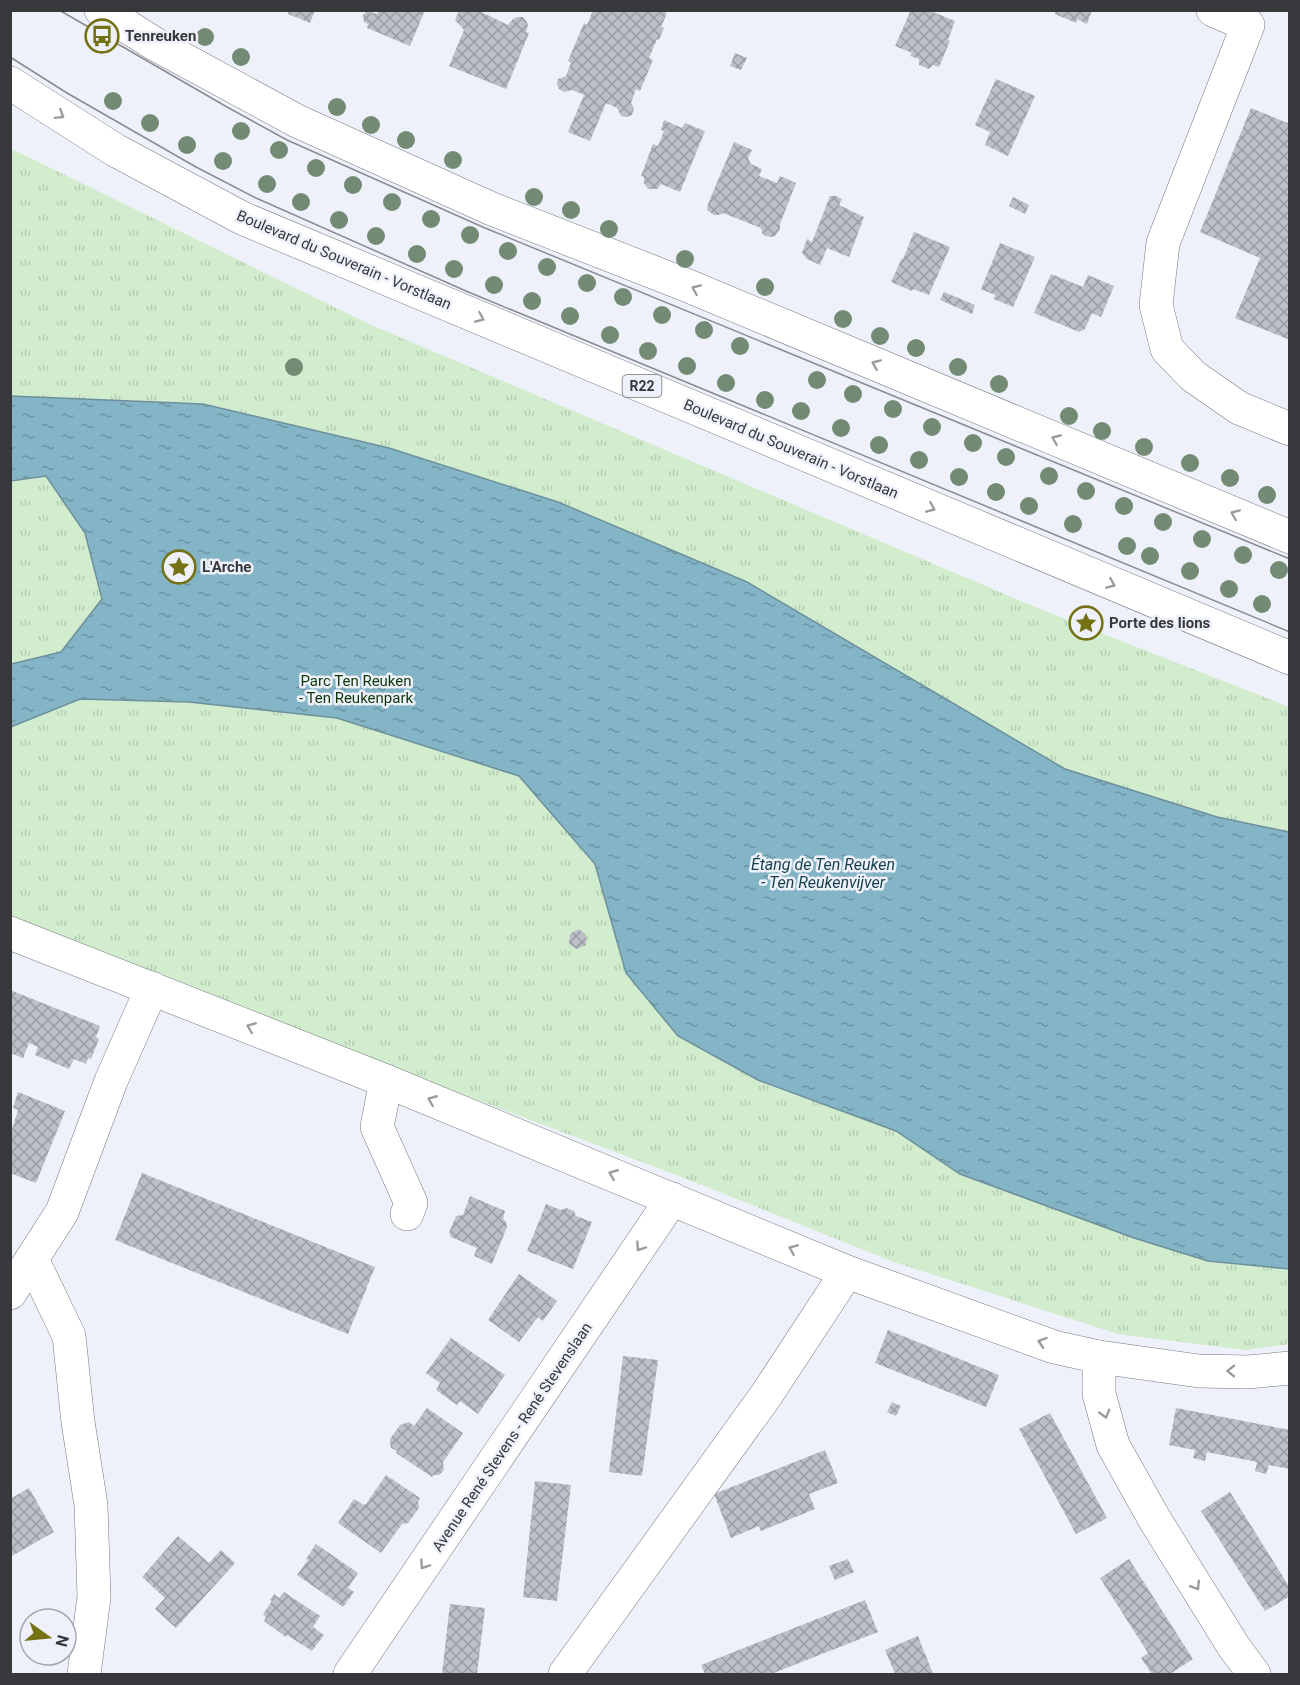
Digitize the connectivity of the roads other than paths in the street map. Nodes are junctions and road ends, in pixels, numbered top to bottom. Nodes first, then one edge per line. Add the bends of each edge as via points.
1 (101, 10) edge
2 (1213, 10) edge
3 (10, 83) edge
4 (1290, 429) edge
5 (1290, 537) edge
6 (1290, 657) edge
7 (10, 933) edge
8 (152, 988) junction
9 (386, 1081) junction
10 (672, 1199) junction
11 (407, 1214) dead end
12 (32, 1259) junction
13 (847, 1272) junction
14 (10, 1293) edge
15 (1099, 1357) junction
16 (1290, 1368) edge
17 (84, 1674) edge
18 (350, 1674) edge
19 (565, 1674) edge
20 (1254, 1674) edge

5 -> 1 street via 686,285 492,209 297,121
2 - 4 street via 1248,25 1163,243 1156,305 1167,349 1193,376 1239,408
3 -> 6 street, Boulevard du Souverain - Vorstlaan / R22 via 115,150 243,218
7 - 8 street
9 -> 8 street
8 - 12 street via 111,1081 62,1212
10 -> 9 street
9 - 11 street via 377,1127 411,1203
13 -> 10 street
10 -> 18 street, Avenue René Stevens - René Stevenslaan
12 - 14 street
12 - 17 street via 69,1336 91,1505 94,1597
15 -> 13 street via 1054,1347
13 - 19 street via 767,1394
16 -> 15 street via 1199,1371
15 -> 20 street via 1099,1394 1113,1445 1155,1520

